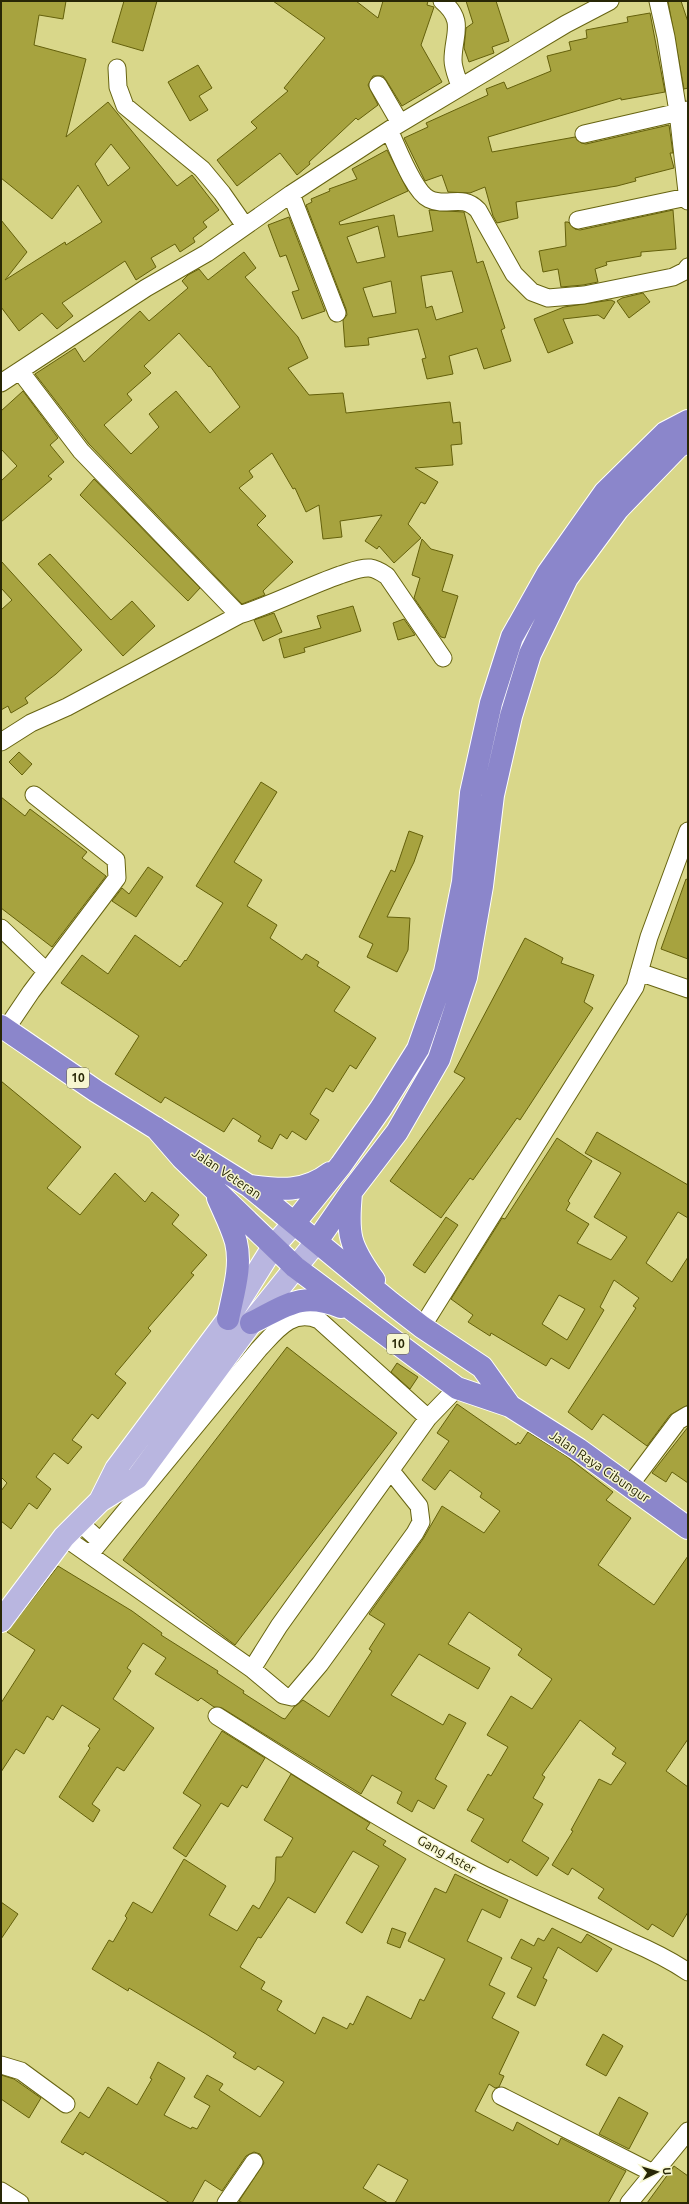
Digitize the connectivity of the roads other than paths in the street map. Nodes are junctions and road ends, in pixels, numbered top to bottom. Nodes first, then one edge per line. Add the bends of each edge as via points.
1 (442, 1) edge
2 (610, 1) edge
3 (658, 1) edge
4 (117, 68) dead end
5 (378, 85) dead end
6 (460, 87) junction
7 (683, 111) edge
8 (394, 126) junction
9 (584, 134) dead end
10 (291, 194) junction
11 (688, 199) edge
12 (578, 220) dead end
13 (245, 226) junction
14 (688, 267) edge
15 (337, 313) dead end
16 (20, 371) junction
17 (1, 383) edge
18 (688, 421) edge
19 (688, 441) edge
20 (240, 615) junction
21 (443, 658) dead end
22 (1, 742) edge
23 (34, 795) dead end
24 (688, 831) edge
25 (1, 928) edge
26 (46, 971) junction
27 (639, 972) junction
28 (688, 989) edge
29 (4, 1028) edge
30 (156, 1128) junction
31 (341, 1165) junction
32 (249, 1186) junction
33 (215, 1189) junction
34 (351, 1192) junction
35 (295, 1222) junction
36 (317, 1241) junction
37 (273, 1247) junction
38 (295, 1267) junction
39 (391, 1303) junction
40 (356, 1313) junction
41 (228, 1319) junction
42 (251, 1323) junction
43 (422, 1327) junction
44 (457, 1388) junction
45 (510, 1406) junction
46 (688, 1415) edge
47 (428, 1418) junction
48 (391, 1471) junction
49 (630, 1485) junction
50 (100, 1501) junction
51 (688, 1528) edge
52 (72, 1529) junction
53 (95, 1547) junction
54 (1, 1621) edge
55 (252, 1669) junction
56 (217, 1716) dead end
57 (688, 1972) edge
58 (1, 2065) edge
59 (501, 2096) dead end
60 (66, 2104) dead end
61 (688, 2131) edge
62 (254, 2162) dead end
63 (653, 2173) junction
64 (1, 2191) edge
65 (20, 2203) edge
66 (226, 2203) edge
67 (629, 2203) edge

1 - 6 street via 453,12 457,22 453,59
2 - 6 street
3 - 7 street
4 - 13 street via 118,86 125,106 202,170
5 - 8 street
6 - 8 street
7 - 9 street
7 - 11 street
8 - 10 street
8 - 14 street via 422,194 435,201 472,203 514,274 532,292 548,298 584,295 673,277 686,271
10 - 13 street
10 - 15 street
11 - 12 street
13 - 16 street via 207,253 146,288
16 - 17 street
16 - 20 street via 81,450
18 - 31 highway via 665,433 605,492 548,573 512,637 491,703 471,793 463,882 445,972 418,1049
19 - 34 highway via 678,447 618,509 568,578 530,654 511,716 492,795 482,886 466,977 439,1059 397,1132
20 - 21 street via 318,583 357,570 372,568 387,576
20 - 22 street via 67,707 31,723
23 - 26 street via 116,860 117,868 117,878
24 - 27 street via 649,937
25 - 26 street
26 - 29 street
27 - 28 street
27 - 43 street via 635,987 605,1038
29 - 30 highway, Jalan Veteran / 10 via 96,1091
30 - 32 highway, Jalan Veteran / 10
30 - 33 highway, Jalan Veteran / 10 via 182,1158
31 - 32 highway via 318,1182 297,1189
31 - 35 highway
32 - 35 highway, Jalan Veteran / 10
33 - 37 highway, Jalan Veteran / 10
33 - 41 highway via 236,1241 238,1257 238,1270
34 - 36 highway
34 - 39 highway via 348,1220 352,1244 359,1259
35 - 36 highway, 10
35 - 37 main road
36 - 38 main road
36 - 39 highway, 10
37 - 38 highway, 10
37 - 41 main road
38 - 40 highway, 10
38 - 42 main road
39 - 43 highway, 10
40 - 42 highway via 323,1300 307,1299
40 - 44 highway, 10
41 - 50 main road via 116,1469
42 - 50 main road via 137,1478
43 - 45 highway, 10 via 482,1368
44 - 45 highway, 10
44 - 47 street
45 - 49 highway, Jalan Raya Cibungur / 10
46 - 49 street via 678,1421
47 - 48 street
47 - 53 street via 319,1320 311,1316 290,1319 259,1349
48 - 55 street via 279,1626
48 - 55 street via 419,1506 421,1522 416,1533 320,1664 292,1697 283,1695
49 - 51 highway, Jalan Raya Cibungur / 10
50 - 52 main road
52 - 53 street
52 - 54 main road
53 - 55 street
56 - 57 street, Gang Aster via 336,1792 462,1863 544,1903 588,1921
58 - 60 street via 21,2071
59 - 63 street
61 - 63 street
62 - 66 street
63 - 67 street
64 - 65 street

